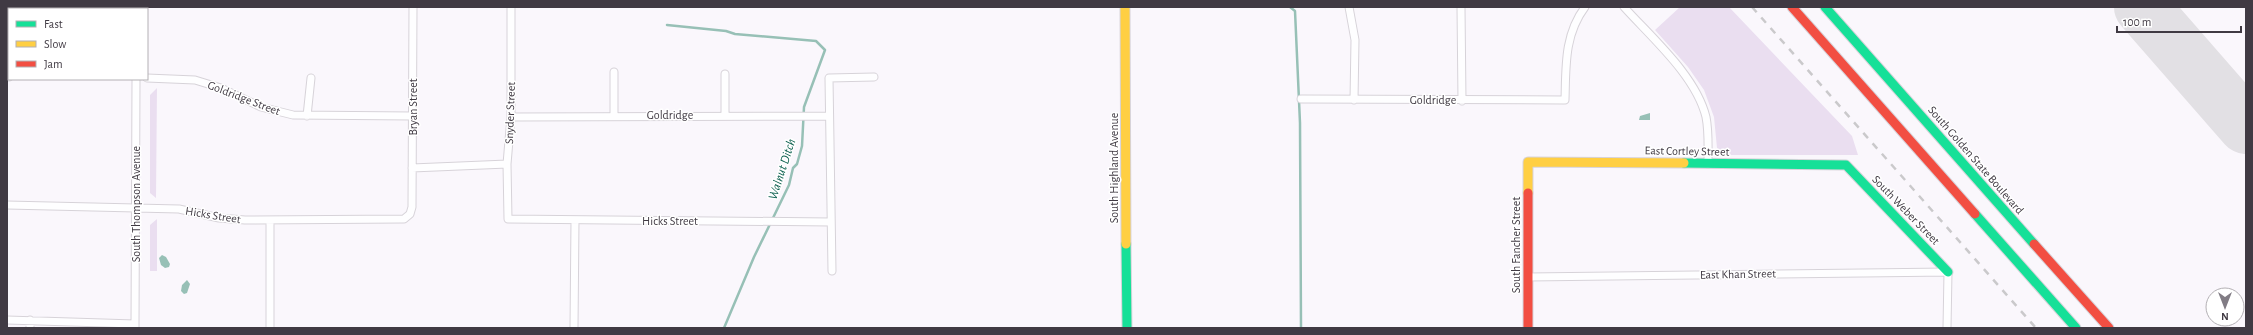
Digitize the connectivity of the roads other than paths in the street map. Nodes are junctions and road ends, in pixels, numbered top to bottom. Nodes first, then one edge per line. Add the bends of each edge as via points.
1 (413, 7) edge
2 (511, 7) edge
3 (1126, 7) edge
4 (1349, 7) edge
5 (1462, 7) edge
6 (1585, 7) edge
7 (1624, 7) edge
8 (1792, 7) edge
9 (1825, 7) edge
10 (614, 72) dead end
11 (725, 74) dead end
12 (874, 77) dead end
13 (148, 78) edge
14 (311, 78) dead end
15 (136, 80) edge
16 (1301, 99) dead end
17 (1354, 100) junction
18 (1462, 101) junction
19 (614, 115) junction
20 (307, 116) junction
21 (413, 116) junction
22 (725, 116) junction
23 (829, 116) junction
24 (511, 117) junction
25 (1528, 162) joint
26 (507, 164) junction
27 (1708, 164) junction
28 (1846, 165) joint
29 (412, 168) junction
30 (7, 205) edge
31 (412, 207) joint
32 (136, 209) junction
33 (508, 219) joint
34 (270, 220) junction
35 (575, 220) junction
36 (831, 222) junction
37 (832, 271) dead end
38 (1948, 272) junction
39 (1528, 277) junction
40 (7, 320) edge
41 (30, 320) junction
42 (135, 326) edge
43 (30, 328) edge
44 (270, 328) edge
45 (574, 328) edge
46 (1127, 328) edge
47 (1528, 328) edge
48 (1947, 328) edge
49 (2076, 328) edge
50 (2109, 328) edge

1 - 21 street, Bryan Street
2 - 24 street, Snyder Street
3 - 46 street, South Highland Avenue
4 - 17 street via 1355,40
5 - 18 street
6 - 18 street, Goldridge via 1569,38 1565,100
7 - 27 street via 1693,86 1706,118
8 - 49 street
9 - 50 street, South Golden State Boulevard
10 - 19 street
11 - 22 street
12 - 23 street via 829,78
13 - 20 street, Goldridge Street via 196,80 273,111
14 - 20 street
15 - 32 street, South Thompson Avenue
16 - 17 street, Goldridge
17 - 18 street, Goldridge
19 - 22 street, Goldridge
19 - 24 street, Goldridge
20 - 21 street, Goldridge Street
21 - 29 street, Bryan Street
22 - 23 street, Goldridge
23 - 36 street
24 - 26 street, Snyder Street
25 - 27 street, East Cortley Street
25 - 39 street, South Fancher Street
26 - 29 street
26 - 33 street, Snyder Street
27 - 28 street, East Cortley Street
28 - 38 street, South Weber Street
29 - 31 street, Bryan Street
30 - 32 street, Hicks Street
31 - 34 street, Hicks Street via 410,214 400,220
32 - 34 street, Hicks Street via 180,209 228,219
32 - 42 street, South Thompson Avenue
33 - 35 street, Hicks Street
34 - 44 street
35 - 36 street, Hicks Street
35 - 45 street
36 - 37 street
38 - 39 street, East Khan Street
38 - 48 street
39 - 47 street, South Fancher Street
40 - 41 street
41 - 42 street
41 - 43 street

